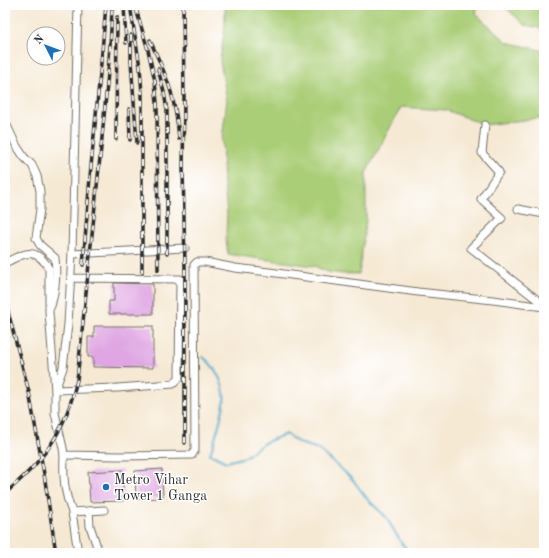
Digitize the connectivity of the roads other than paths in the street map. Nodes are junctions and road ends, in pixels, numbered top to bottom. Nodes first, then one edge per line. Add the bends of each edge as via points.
1 (78, 5) edge
2 (5, 120) edge
3 (485, 125) dead end
4 (518, 209) dead end
5 (544, 214) edge
6 (185, 248) dead end
7 (72, 254) junction
8 (6, 262) dead end
9 (71, 278) junction
10 (544, 306) edge
11 (49, 312) junction
12 (55, 390) junction
13 (64, 455) junction
14 (104, 510) dead end
15 (89, 511) junction
16 (72, 512) junction
17 (78, 553) edge
18 (99, 553) edge

1 - 7 street
2 - 11 street via 24,158 32,165 37,176 40,203 36,238 55,258 56,292
3 - 10 street via 482,154 499,172 481,199 502,218 471,248
4 - 5 street
6 - 7 street
7 - 9 street
8 - 11 street via 27,253 41,258 49,269
9 - 12 street via 63,368
9 - 12 street via 180,279 179,378 172,384
10 - 13 street via 197,262 194,265 195,450 192,455
11 - 12 street
12 - 13 street via 55,413
13 - 16 street via 63,478
14 - 15 street
15 - 16 street
15 - 18 street via 90,526
16 - 17 street

